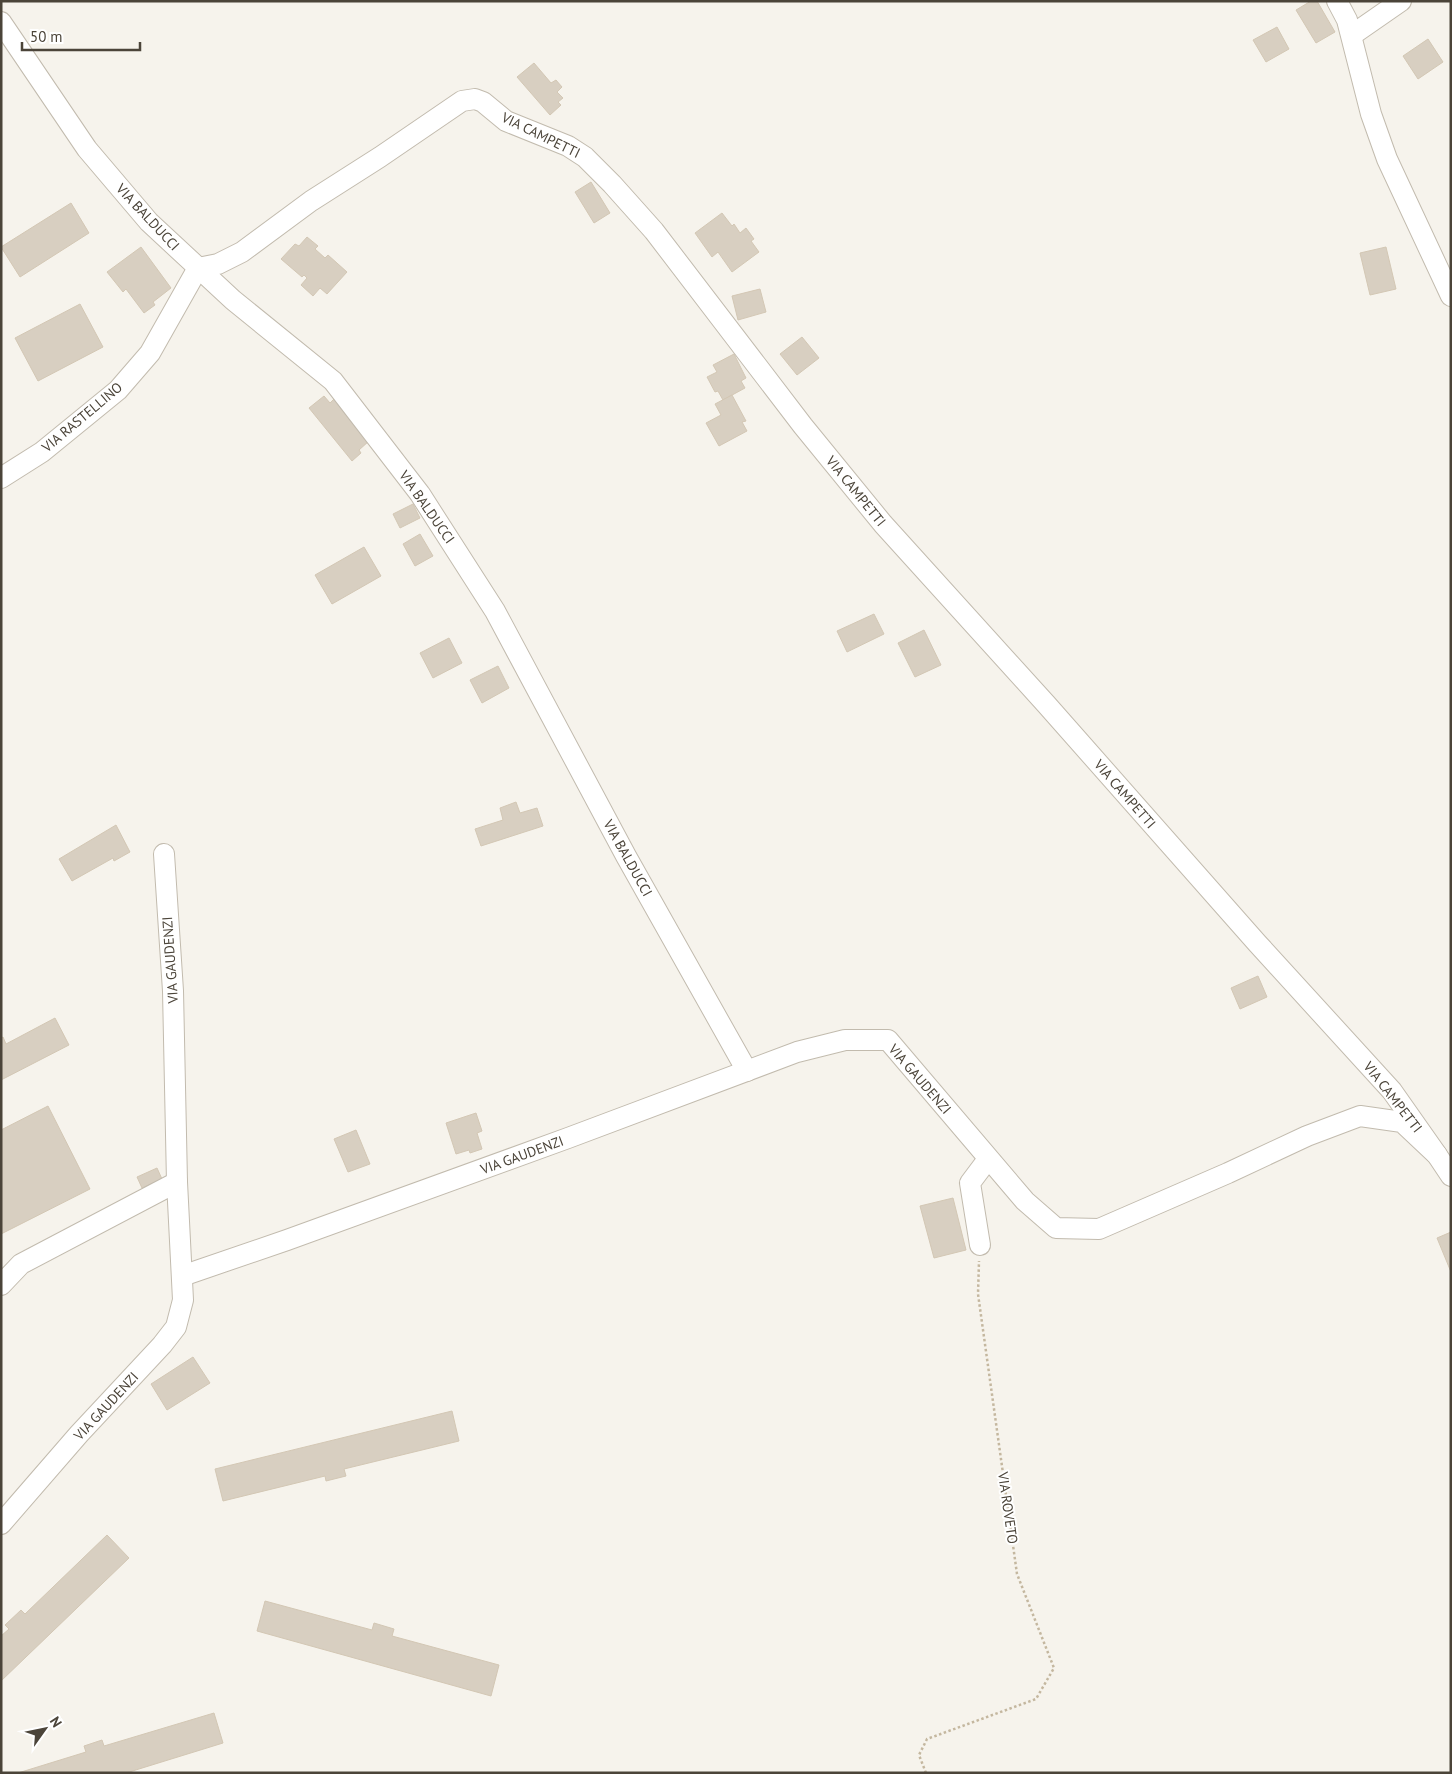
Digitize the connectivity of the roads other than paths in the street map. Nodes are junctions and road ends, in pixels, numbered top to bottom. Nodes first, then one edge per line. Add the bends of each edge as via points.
1 (1337, 1) edge
2 (1401, 1) edge
3 (1, 22) edge
4 (1352, 35) junction
5 (198, 268) junction
6 (1451, 296) edge
7 (1, 478) edge
8 (164, 854) dead end
9 (747, 1071) junction
10 (1437, 1156) junction
11 (988, 1159) junction
12 (1451, 1176) edge
13 (178, 1182) junction
14 (980, 1245) road end
15 (182, 1276) junction
16 (1, 1286) edge
17 (1, 1524) edge

1 - 4 street
2 - 4 street
3 - 5 street, VIA BALDUCCI via 87,149 149,222
4 - 6 street via 1371,114 1388,159
5 - 7 street, VIA RASTELLINO via 150,354 118,390 42,452
5 - 9 street, VIA BALDUCCI via 333,381 420,494 496,611 626,856
5 - 10 street, VIA CAMPETTI via 218,264 242,252 311,201 462,101 475,98 506,121 568,146 585,157 654,231 797,419 882,524 1379,1077
8 - 13 street, VIA GAUDENZI via 173,991
9 - 11 street, VIA GAUDENZI via 796,1052 845,1040 888,1040
9 - 15 street, VIA GAUDENZI
10 - 11 street, VIA GAUDENZI via 1402,1122 1360,1116 1307,1136 1099,1229 1056,1228 1025,1201
10 - 12 street, VIA GAUDENZI
11 - 14 street via 970,1183
13 - 15 street, VIA GAUDENZI
13 - 16 street via 21,1264
15 - 17 street, VIA GAUDENZI via 183,1300 176,1327

